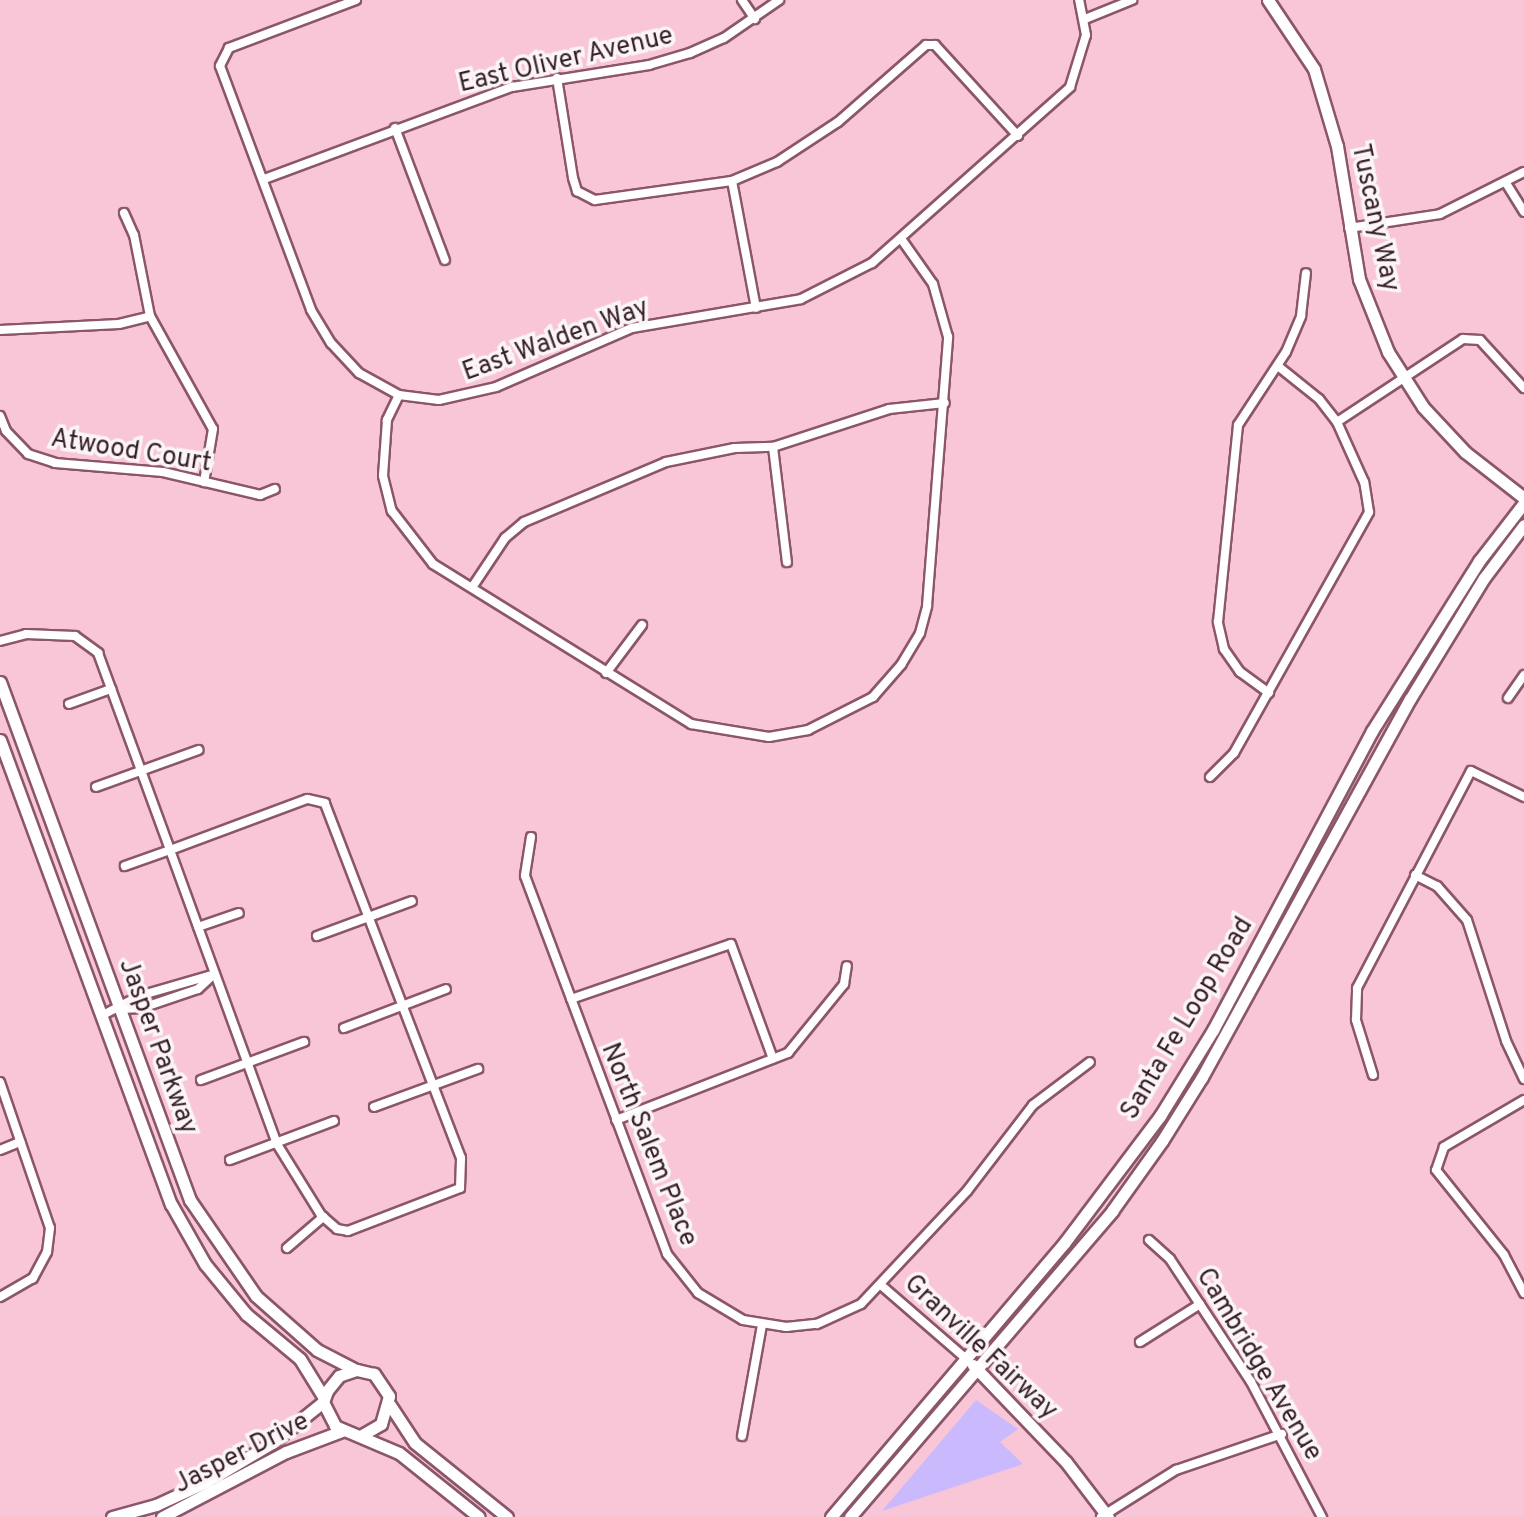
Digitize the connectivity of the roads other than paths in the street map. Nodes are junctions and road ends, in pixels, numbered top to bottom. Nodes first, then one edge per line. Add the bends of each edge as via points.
1 (356, 0) edge
2 (742, 0) edge
3 (779, 0) edge
4 (1079, 0) edge
5 (1132, 0) edge
6 (1268, 0) edge
7 (755, 19) junction
8 (1085, 19) junction
9 (557, 78) junction
10 (395, 128) junction
11 (1018, 136) junction
12 (1524, 172) edge
13 (264, 179) junction
14 (732, 181) junction
15 (1506, 183) junction
16 (1524, 212) edge
17 (124, 213) dead end
18 (1349, 228) junction
19 (902, 240) junction
20 (445, 260) dead end
21 (1306, 273) dead end
22 (756, 308) junction
23 (150, 316) junction
24 (0, 330) edge
25 (1278, 366) junction
26 (1405, 379) junction
27 (1524, 388) edge
28 (399, 395) junction
29 (945, 403) junction
30 (0, 416) edge
31 (1337, 422) junction
32 (773, 447) junction
33 (204, 482) junction
34 (275, 489) dead end
35 (1524, 501) edge
36 (1524, 525) edge
37 (787, 562) dead end
38 (473, 586) junction
39 (642, 625) dead end
40 (0, 641) edge
41 (606, 673) junction
42 (1524, 675) edge
43 (0, 682) edge
44 (111, 689) junction
45 (1269, 693) junction
46 (1508, 698) dead end
47 (69, 704) dead end
48 (0, 740) edge
49 (198, 750) dead end
50 (142, 771) junction
51 (1210, 777) dead end
52 (96, 787) dead end
53 (1524, 797) edge
54 (531, 837) dead end
55 (170, 850) junction
56 (125, 866) dead end
57 (1415, 875) junction
58 (412, 901) dead end
59 (239, 913) dead end
60 (371, 916) junction
61 (198, 927) junction
62 (317, 936) dead end
63 (847, 966) dead end
64 (215, 974) junction
65 (446, 989) dead end
66 (571, 999) junction
67 (403, 1005) junction
68 (119, 1010) junction
69 (101, 1016) junction
70 (344, 1028) dead end
71 (304, 1042) dead end
72 (773, 1059) junction
73 (1090, 1062) dead end
74 (248, 1063) junction
75 (478, 1069) dead end
76 (1373, 1075) dead end
77 (1524, 1079) edge
78 (201, 1080) dead end
79 (0, 1082) edge
80 (433, 1085) junction
81 (1524, 1100) edge
82 (374, 1107) dead end
83 (616, 1120) junction
84 (334, 1121) dead end
85 (20, 1142) junction
86 (277, 1144) junction
87 (0, 1150) edge
88 (230, 1160) dead end
89 (323, 1217) junction
90 (1149, 1240) dead end
91 (287, 1248) dead end
92 (882, 1286) junction
93 (1524, 1293) edge
94 (0, 1297) edge
95 (1200, 1304) junction
96 (762, 1325) junction
97 (1140, 1342) dead end
98 (965, 1358) junction
99 (977, 1368) junction
100 (356, 1370) junction
101 (323, 1400) junction
102 (390, 1405) junction
103 (342, 1431) junction
104 (1282, 1434) junction
105 (362, 1435) junction
106 (742, 1436) dead end
107 (1105, 1516) edge
108 (112, 1517) edge
109 (162, 1517) edge
110 (479, 1517) edge
111 (507, 1517) edge
112 (831, 1517) edge
113 (850, 1517) edge
114 (1322, 1517) edge

1 - 13 street, East Walden Way via 229,48 222,57 220,66
2 - 7 street
3 - 7 street, East Oliver Avenue
4 - 8 street
5 - 8 street
6 - 18 main road, Tuscany Way via 1314,69 1337,146
7 - 9 street, East Oliver Avenue via 690,53 649,65
8 - 11 street, East Walden Way via 1081,61 1070,87
9 - 10 street, East Oliver Avenue via 467,101
9 - 14 street via 573,178 586,198
10 - 13 street, East Oliver Avenue
10 - 20 street
11 - 14 street via 935,45 926,45 804,146
11 - 19 street, East Walden Way
12 - 15 street
13 - 28 street, East Walden Way via 311,310 331,343 359,373
14 - 22 street
15 - 16 street
15 - 18 street via 1440,214
17 - 23 street via 134,235
18 - 26 main road, Tuscany Way via 1359,279 1388,352
19 - 22 street, East Walden Way via 843,281 801,299
19 - 29 street via 933,284 945,320
21 - 25 street via 1301,316
22 - 28 street, East Walden Way via 632,328 470,397
23 - 24 street via 119,324
23 - 33 street via 213,429
25 - 31 street via 1319,399
25 - 45 street via 1252,397 1238,425 1218,622 1224,649 1240,672
26 - 27 street via 1472,338 1480,340
26 - 31 street
26 - 35 main road, Tuscany Way via 1465,452
28 - 38 street via 383,446 383,476 392,511 433,564
29 - 32 street via 889,409
29 - 41 street via 927,606 901,665 873,697 808,730 769,737 732,735 691,724
30 - 33 street, Atwood Court via 6,431 28,454 55,463 163,472
31 - 45 street via 1364,482 1369,512
32 - 37 street
32 - 38 street via 694,454 549,509 505,538
33 - 34 street, Atwood Court via 260,495
35 - 98 main road, Santa Fe Loop Road via 1479,561 1372,731 1213,1030 1160,1116 1065,1242
36 - 99 main road, Santa Fe Loop Road via 1484,578 1410,699 1162,1141 1112,1211
38 - 41 street
39 - 41 street
40 - 44 street via 26,634 75,636 98,653
42 - 46 street
43 - 68 main road, Jasper Parkway
44 - 47 street
44 - 50 street
45 - 51 street via 1234,753
48 - 69 main road, Jasper Parkway
49 - 50 street
50 - 52 street
50 - 55 street
53 - 57 street via 1471,771
54 - 66 street, North Salem Place via 525,876
55 - 56 street
55 - 60 street via 315,798 330,807
55 - 61 street
57 - 76 street via 1357,988 1356,1020
57 - 77 street via 1437,886 1467,920 1506,1041
58 - 60 street
59 - 61 street
60 - 62 street
60 - 67 street
61 - 64 street
63 - 72 street via 844,984 808,1035
64 - 68 street via 139,996
64 - 74 street
65 - 67 street
66 - 72 street via 731,944
66 - 83 street, North Salem Place
67 - 70 street
67 - 80 street
68 - 69 street
68 - 100 main road, Jasper Parkway via 190,1200 206,1229 282,1324
69 - 101 main road, Jasper Parkway via 186,1235 246,1314 311,1372
71 - 74 street
72 - 83 street
73 - 92 street, North Salem Place via 1033,1105 967,1191
74 - 78 street
74 - 86 street
75 - 80 street
79 - 85 street
80 - 82 street
80 - 89 street via 461,1158 460,1188 348,1231
81 - 93 street via 1487,1118 1437,1158 1436,1170 1504,1255
83 - 96 street, North Salem Place via 680,1275 719,1310
84 - 86 street
85 - 87 street
85 - 94 street via 50,1228 47,1252 33,1278
86 - 88 street
86 - 89 street
89 - 91 street
90 - 95 street, Cambridge Avenue via 1170,1259
92 - 96 street, North Salem Place via 838,1318 809,1325
92 - 98 street, Granville Fairway
95 - 97 street
95 - 104 street, Cambridge Avenue
96 - 106 street
98 - 99 main road, Granville Fairway
98 - 112 main road, Santa Fe Loop Road
99 - 107 main road, Granville Fairway via 1066,1462
99 - 113 main road, Santa Fe Loop Road
100 - 101 main road via 339,1376
100 - 102 main road via 381,1380
101 - 103 main road via 329,1418
101 - 108 main road, Jasper Drive via 272,1443 206,1482 156,1505
102 - 105 main road via 381,1424
102 - 111 main road via 415,1443
103 - 105 main road
103 - 109 main road, Jasper Drive via 286,1452
104 - 107 street via 1176,1470
104 - 114 street, Cambridge Avenue
105 - 110 main road via 422,1468

